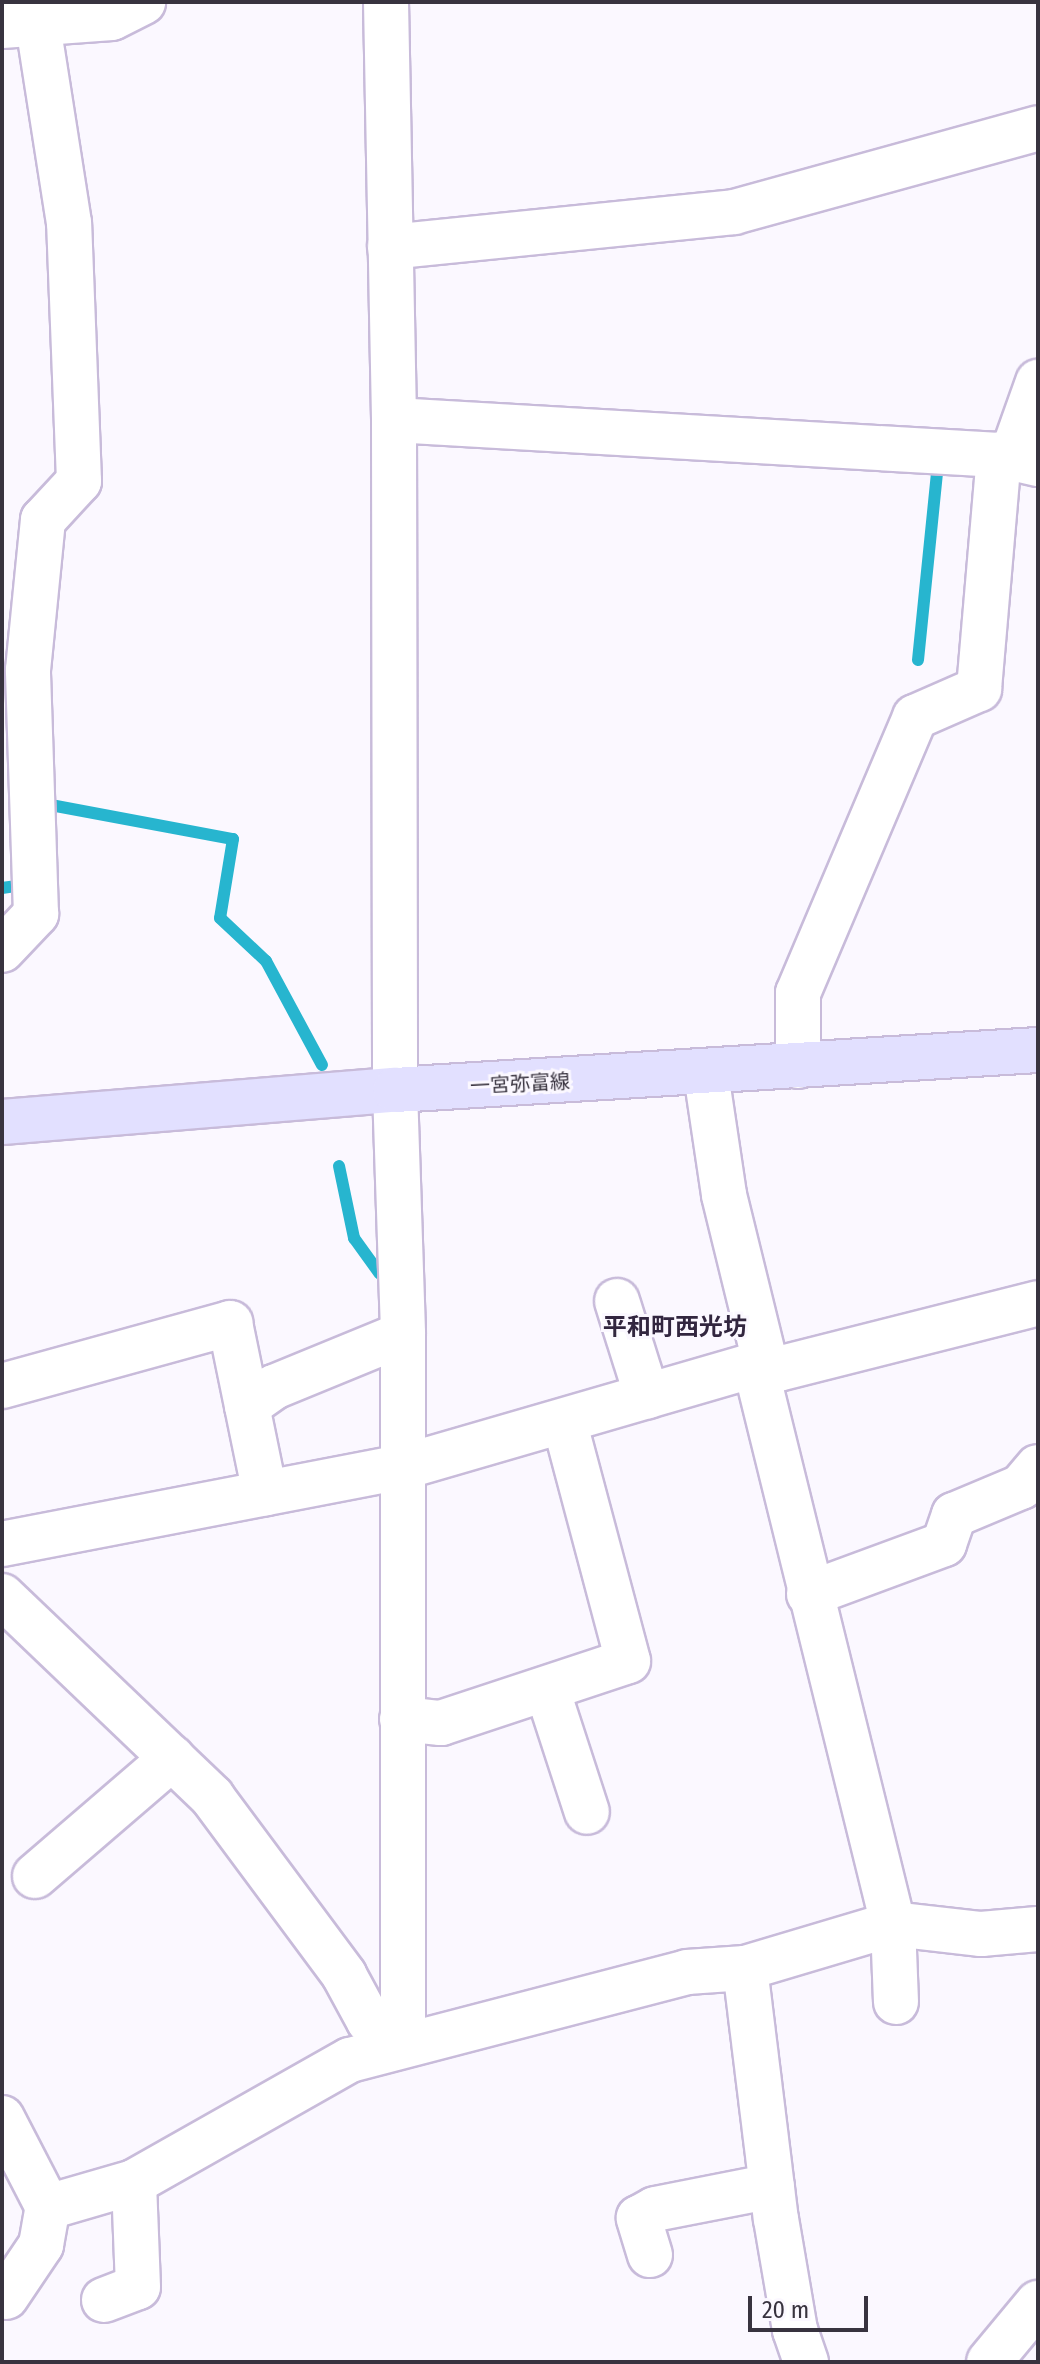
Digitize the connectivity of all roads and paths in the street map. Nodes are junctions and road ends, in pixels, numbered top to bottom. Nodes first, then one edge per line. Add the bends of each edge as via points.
1 (143, 2) edge
2 (386, 2) edge
3 (14, 23) edge
4 (1038, 128) edge
5 (390, 247) junction
6 (1038, 382) edge
7 (394, 420) junction
8 (1016, 459) edge
9 (19, 614) edge
10 (16, 745) edge
11 (2, 950) edge
12 (1038, 1050) edge
13 (798, 1066) junction
14 (706, 1074) junction
15 (395, 1090) junction
16 (2, 1122) edge
17 (617, 1301) dead end
18 (1036, 1315) edge
19 (403, 1334) junction
20 (760, 1364) junction
21 (2, 1386) edge
22 (647, 1396) junction
23 (247, 1406) junction
24 (564, 1421) junction
25 (403, 1467) junction
26 (1038, 1467) edge
27 (265, 1493) junction
28 (2, 1544) edge
29 (809, 1594) junction
30 (2, 1596) edge
31 (547, 1689) junction
32 (402, 1719) junction
33 (172, 1758) junction
34 (587, 1812) dead end
35 (35, 1876) dead end
36 (893, 1924) junction
37 (1038, 1929) edge
38 (745, 1968) junction
39 (896, 2002) dead end
40 (403, 2045) junction
41 (2, 2118) edge
42 (134, 2182) junction
43 (772, 2186) junction
44 (48, 2207) junction
45 (650, 2255) dead end
46 (6, 2297) dead end
47 (104, 2300) dead end
48 (1038, 2303) edge
49 (806, 2362) edge
50 (989, 2362) edge

1 - 3 street via 112,18
2 - 5 street
3 - 9 street via 69,223 79,481 43,520
4 - 5 street via 734,212
5 - 7 street
6 - 8 street
7 - 8 street
7 - 15 street
8 - 13 street via 979,689 915,717 798,993
9 - 10 street via 28,670
10 - 11 street via 36,914
12 - 13 main road, 一宮弥富線
13 - 14 main road, 一宮弥富線
14 - 15 main road, 一宮弥富線
14 - 20 street via 724,1195
15 - 16 main road, 一宮弥富線
15 - 19 street
17 - 22 street
18 - 20 street via 778,1369
19 - 23 street via 274,1387
19 - 25 street
20 - 22 street
20 - 29 street
21 - 23 street via 230,1323
22 - 24 street
23 - 27 street
24 - 25 street
24 - 31 street via 628,1661
25 - 27 street
25 - 32 street
26 - 29 street via 1021,1487 954,1515 944,1544
27 - 28 street
29 - 36 street
30 - 33 street
31 - 32 street via 441,1723
31 - 34 street
32 - 40 street
33 - 35 street
33 - 40 street via 212,1797 344,1975 369,2021
36 - 37 street via 981,1934
36 - 38 street
36 - 39 street
38 - 40 street via 687,1972
38 - 43 street
40 - 42 street via 350,2060
41 - 44 street
42 - 44 street
42 - 47 street via 138,2287
43 - 45 street via 655,2209 639,2218
43 - 49 street via 795,2330
44 - 46 street via 41,2245
48 - 50 street

